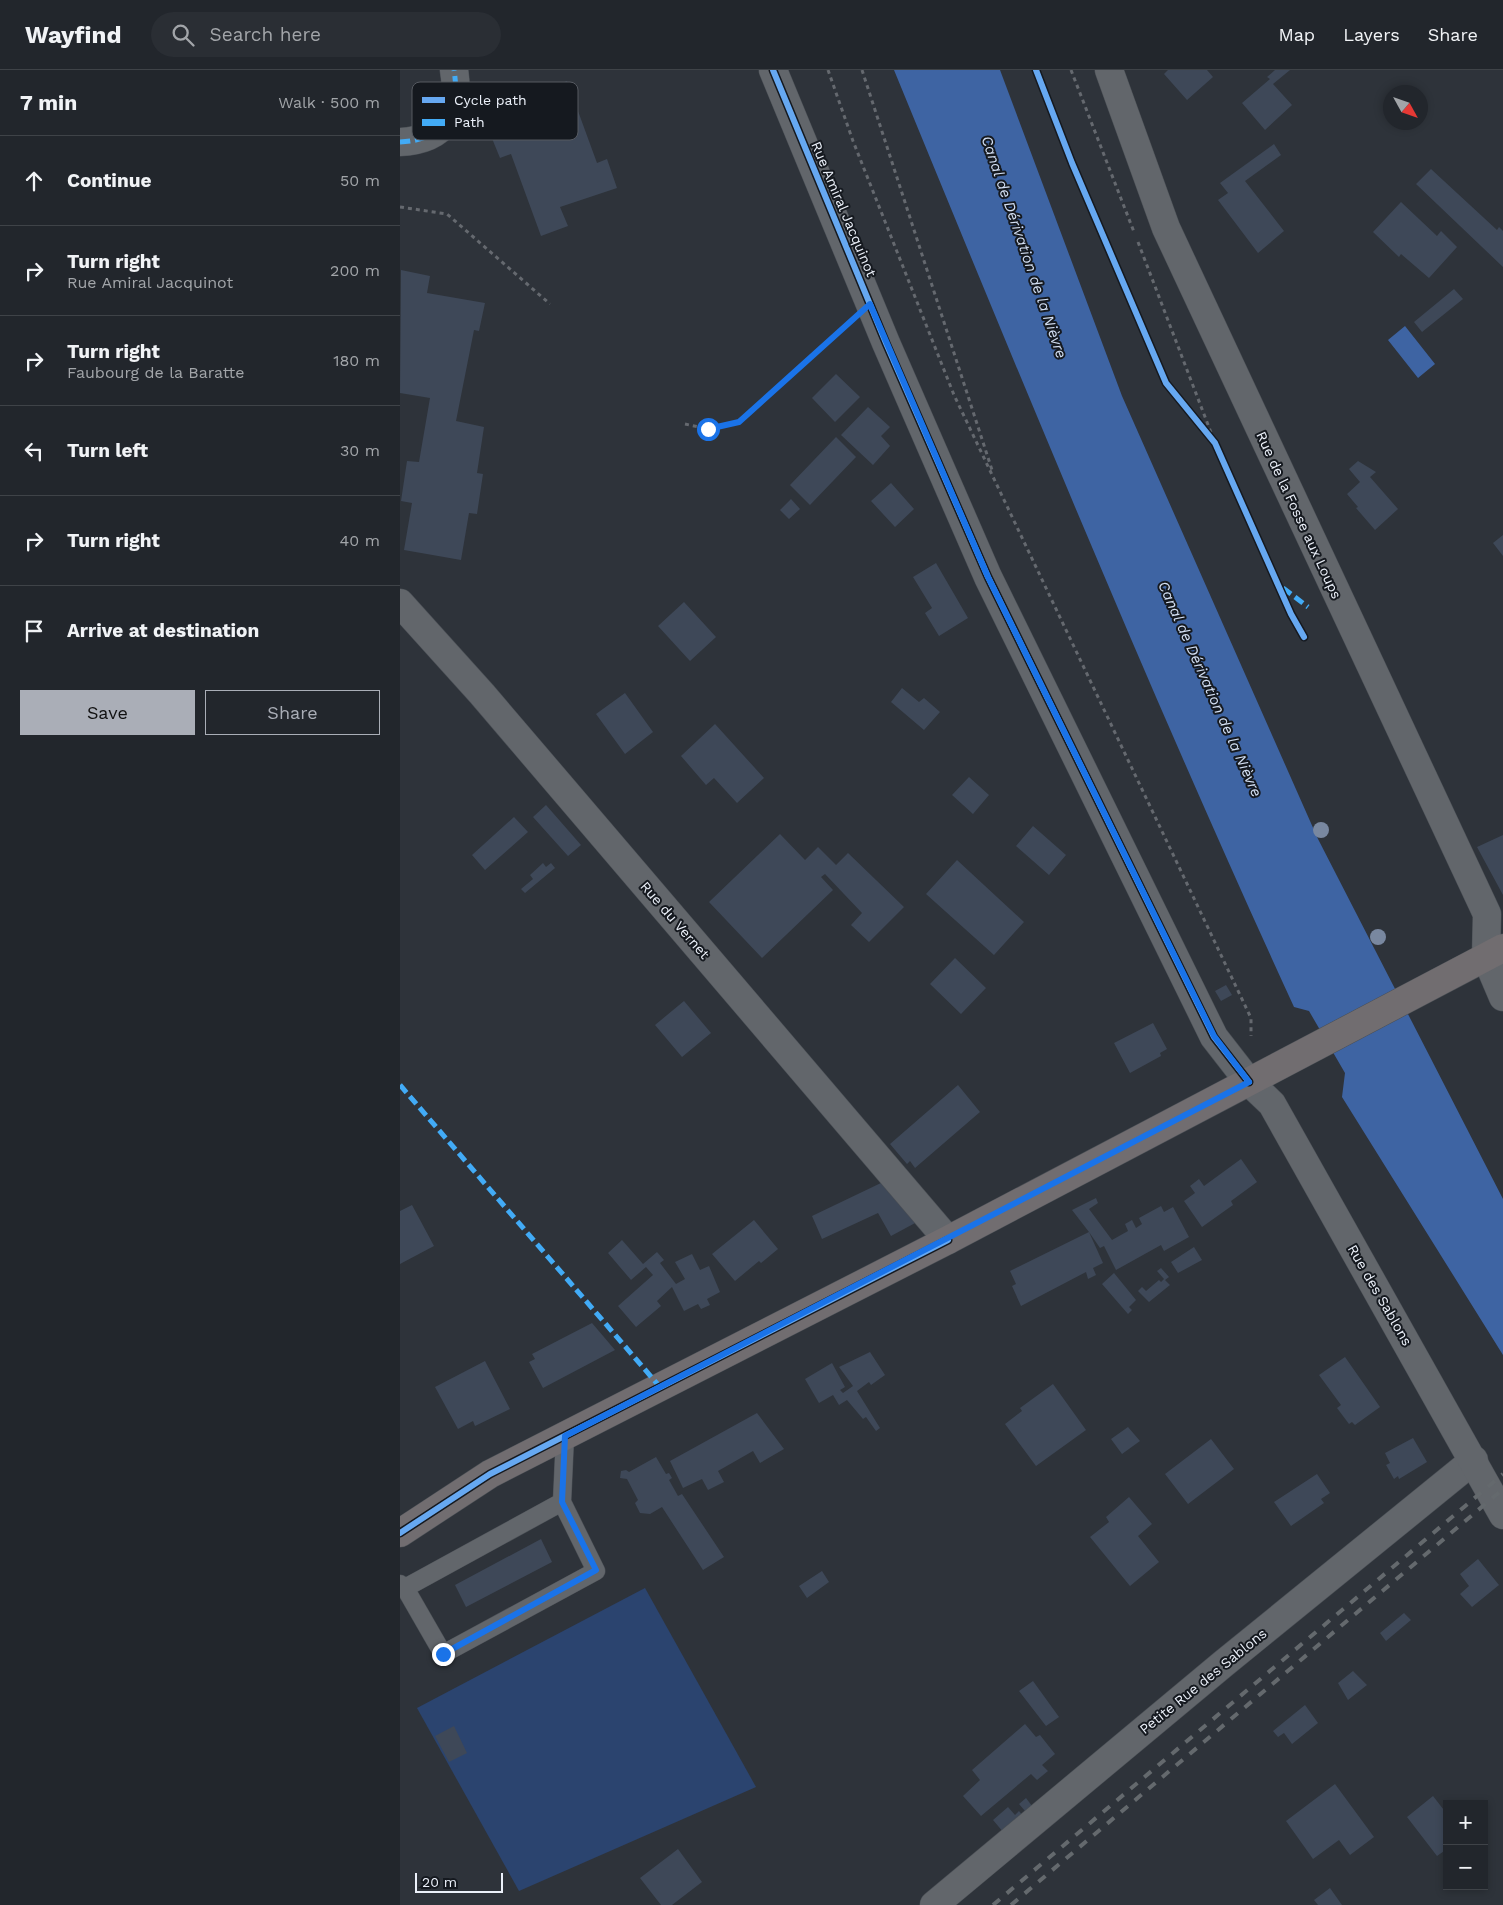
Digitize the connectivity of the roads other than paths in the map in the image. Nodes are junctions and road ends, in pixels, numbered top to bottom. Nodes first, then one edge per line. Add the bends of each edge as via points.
1 (773, 70) edge
2 (1109, 70) edge
3 (418, 140) edge
4 (400, 142) edge
5 (400, 603) edge
6 (1495, 953) edge
7 (1503, 996) edge
8 (1249, 1082) junction
9 (948, 1240) junction
10 (565, 1436) junction
11 (1474, 1460) junction
12 (562, 1502) junction
13 (1503, 1515) edge
14 (400, 1533) edge
15 (403, 1586) edge
16 (934, 1905) edge

1 - 8 street, Rue Amiral Jacquinot via 988,577 1214,1036
2 - 6 street, Rue de la Fosse aux Loups via 1166,228 1487,914
3 - 4 street
5 - 9 street, Rue du Vernet via 482,694
6 - 7 street
6 - 8 main road
8 - 9 main road
8 - 11 street, Rue des Sablons via 1272,1104
9 - 10 main road
10 - 12 lane
10 - 14 main road via 490,1474
11 - 13 street, Rue des Sablons
11 - 16 street, Petite Rue des Sablons
12 - 15 lane
12 - 15 lane via 596,1570 443,1654

